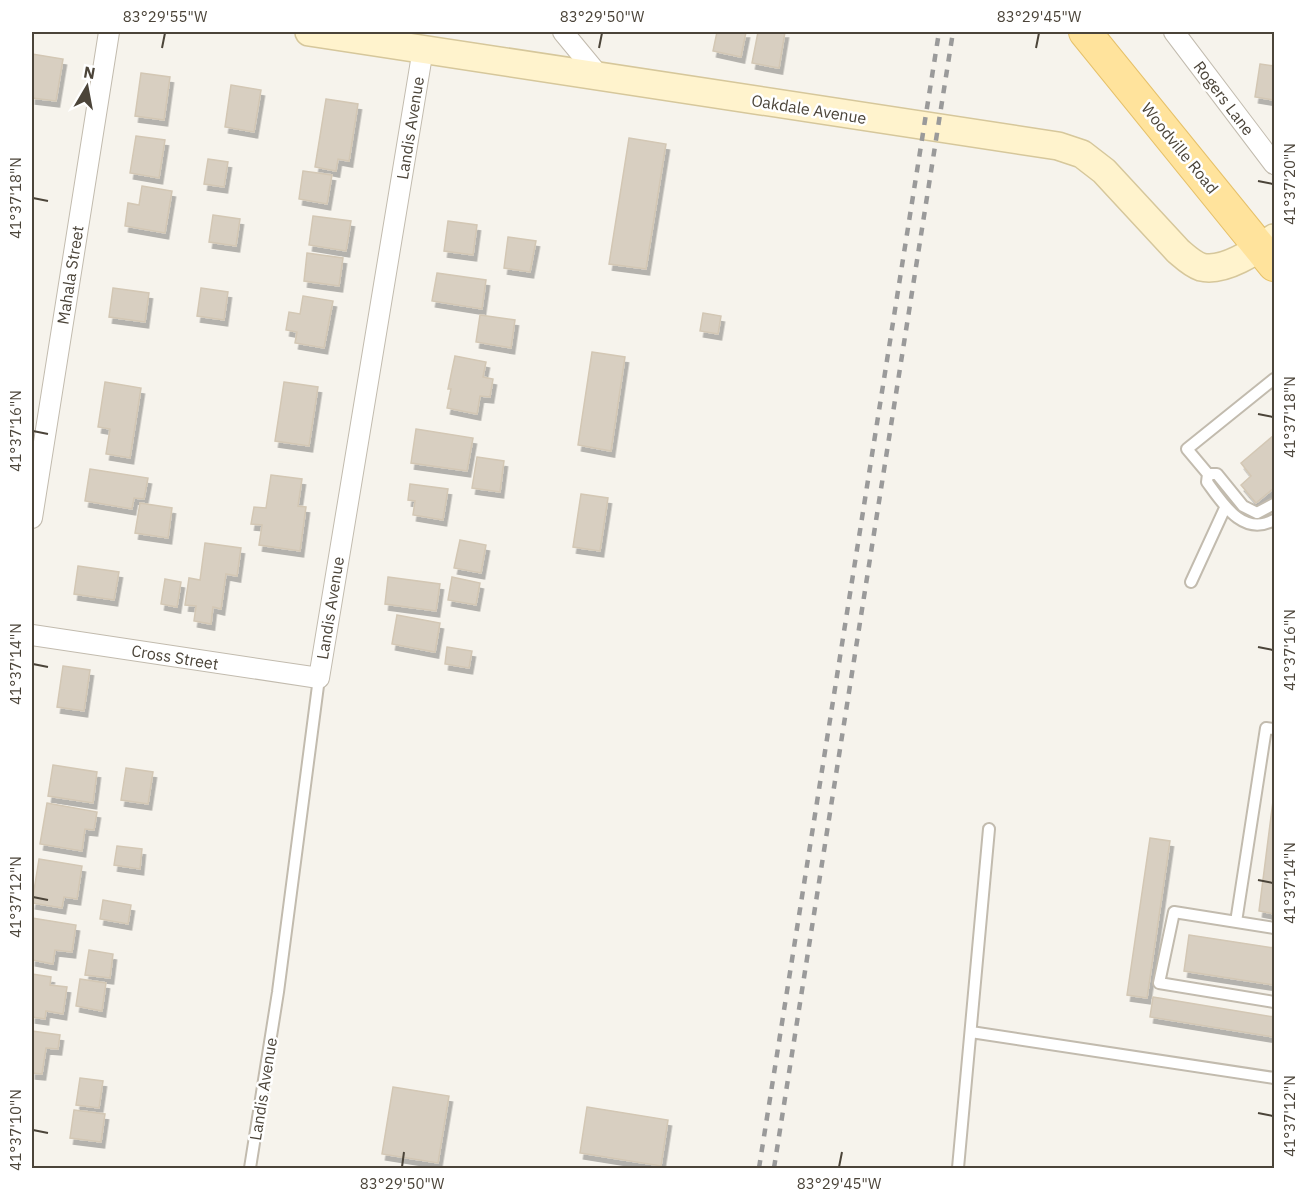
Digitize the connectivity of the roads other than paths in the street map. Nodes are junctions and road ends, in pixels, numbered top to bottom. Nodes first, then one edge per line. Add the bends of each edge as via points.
1 (109, 32) edge
2 (309, 32) edge
3 (563, 32) edge
4 (1085, 32) edge
5 (1174, 32) edge
6 (423, 49) junction
7 (601, 78) junction
8 (1275, 164) edge
9 (1270, 250) edge
10 (1275, 379) edge
11 (1208, 474) junction
12 (1275, 504) edge
13 (1225, 508) junction
14 (32, 518) edge
15 (1275, 520) edge
16 (1191, 582) dead end
17 (32, 635) edge
18 (319, 678) junction
19 (1275, 729) edge
20 (989, 829) dead end
21 (1236, 922) junction
22 (1275, 928) edge
23 (1275, 1002) edge
24 (971, 1032) junction
25 (1275, 1078) edge
26 (250, 1168) edge
27 (958, 1168) edge

1 - 14 street, Mahala Street
2 - 6 street, Oakdale Avenue
3 - 7 street
4 - 9 main road, Woodville Road
5 - 8 street, Rogers Lane
6 - 7 street, Oakdale Avenue
6 - 18 street, Landis Avenue
7 - 9 street, Oakdale Avenue via 1058,146 1082,154 1104,171 1189,261 1215,268
10 - 11 lane via 1187,449
11 - 12 lane via 1217,474 1243,506 1257,513
11 - 13 lane via 1207,482
13 - 15 lane via 1235,518 1255,525
13 - 16 lane
17 - 18 street, Cross Street
18 - 26 lane, Landis Avenue via 278,992
19 - 21 lane via 1266,728
20 - 24 lane
21 - 22 lane
21 - 23 lane via 1174,912 1159,983
24 - 25 lane
24 - 27 lane

